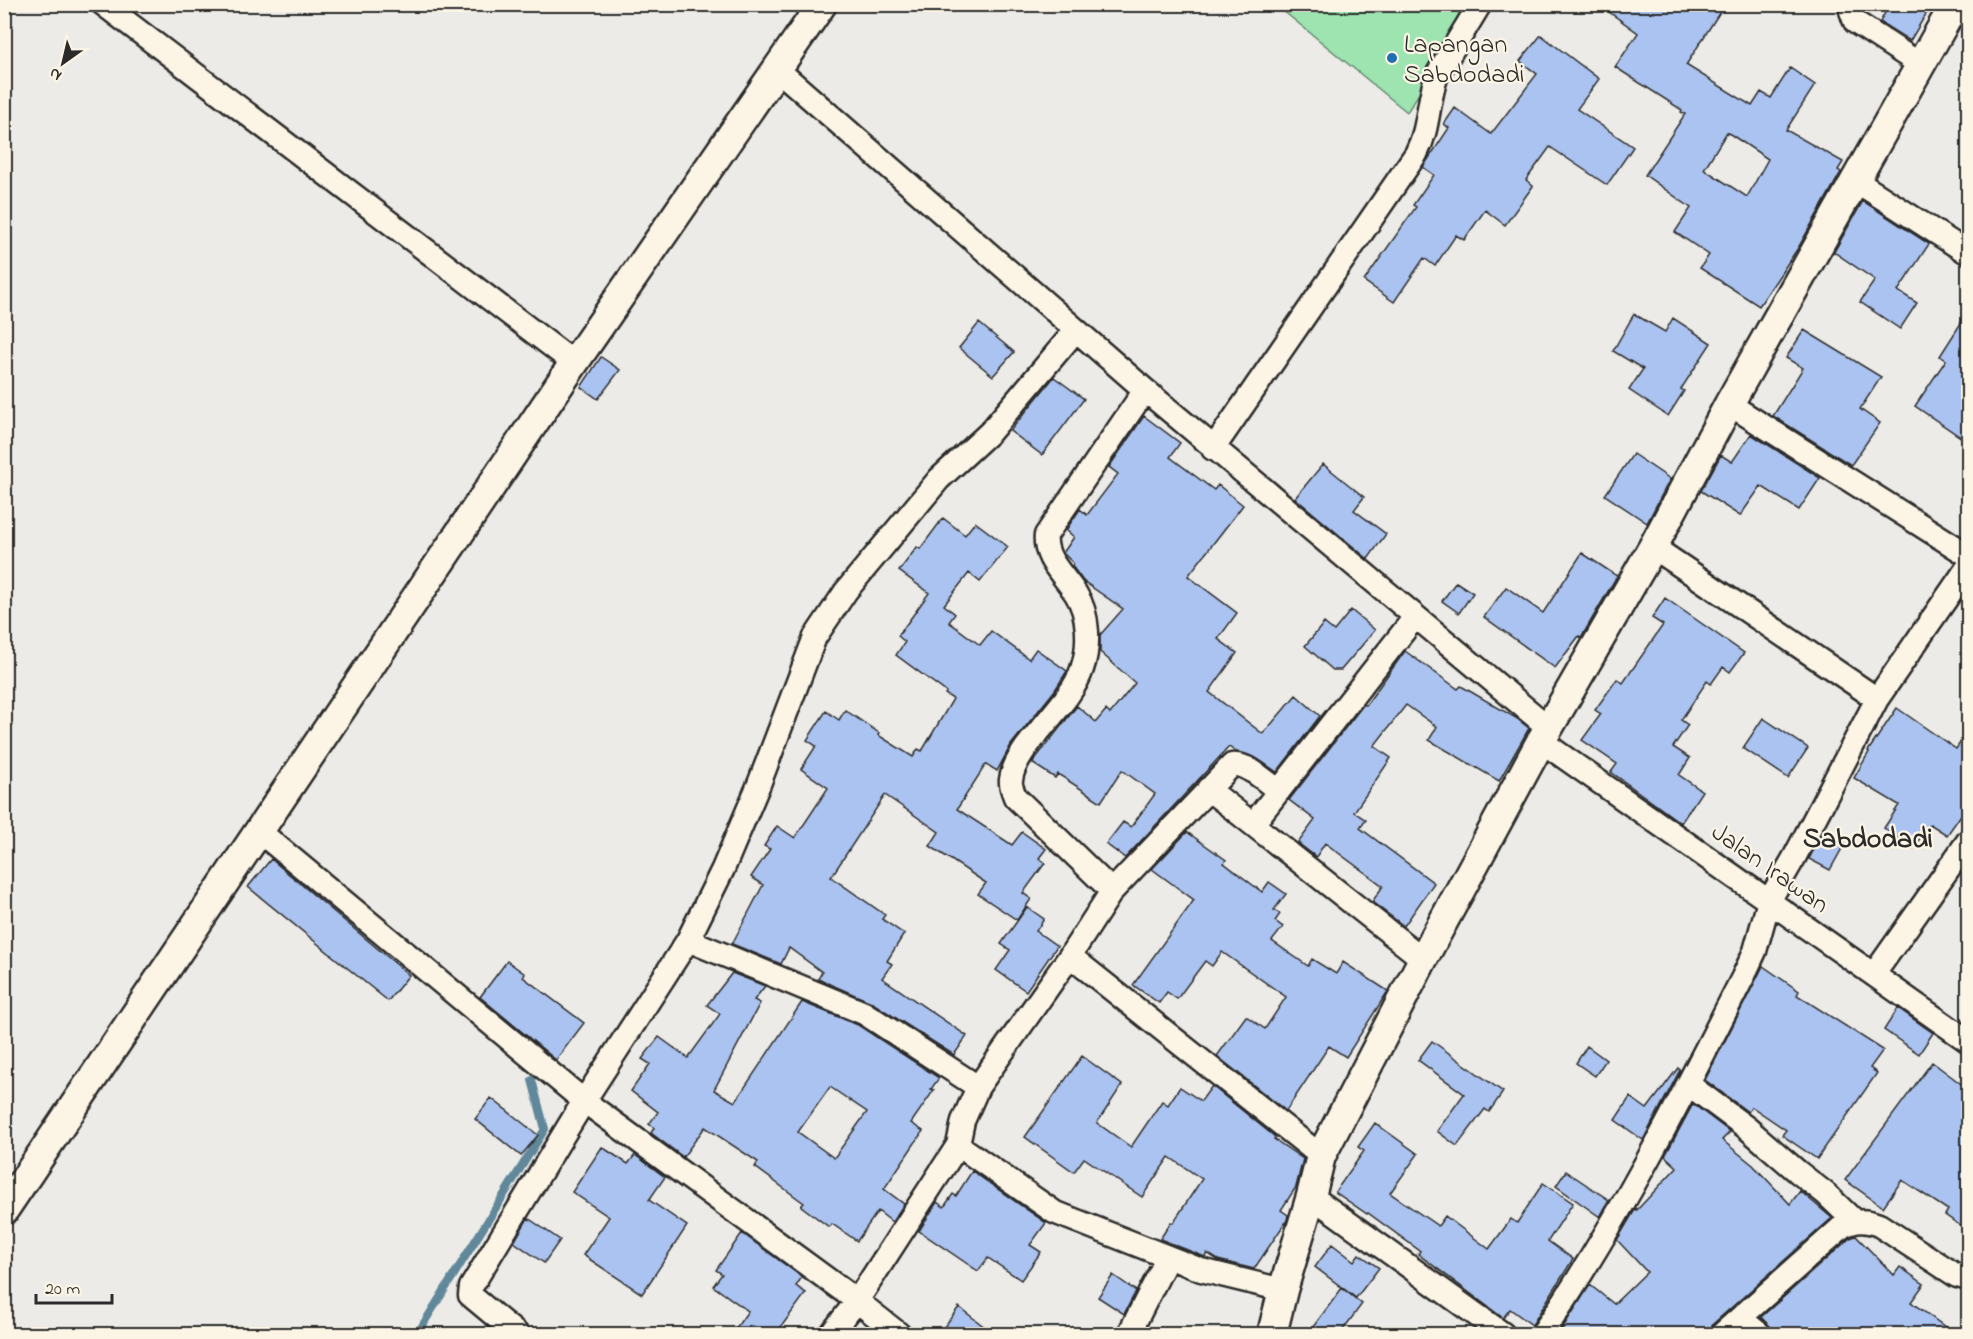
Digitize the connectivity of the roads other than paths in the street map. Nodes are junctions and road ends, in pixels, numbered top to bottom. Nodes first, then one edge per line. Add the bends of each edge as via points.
1 (103, 4) edge
2 (822, 4) edge
3 (1480, 4) edge
4 (1853, 4) edge
5 (1955, 4) edge
6 (1921, 65) junction
7 (778, 70) junction
8 (1856, 181) junction
9 (1968, 253) edge
10 (1076, 330) junction
11 (574, 363) junction
12 (1145, 390) junction
13 (1729, 404) junction
14 (1213, 448) junction
15 (1653, 547) junction
16 (1968, 555) edge
17 (1968, 567) edge
18 (1415, 617) junction
19 (1877, 699) junction
20 (1545, 735) junction
21 (1208, 789) junction
22 (1279, 791) junction
23 (1253, 824) junction
24 (260, 832) junction
25 (1968, 841) edge
26 (1112, 891) junction
27 (1769, 901) junction
28 (688, 940) junction
29 (1070, 956) junction
30 (1423, 959) junction
31 (1874, 974) junction
32 (1968, 1041) edge
33 (1688, 1084) junction
34 (978, 1087) junction
35 (584, 1101) junction
36 (958, 1145) junction
37 (1321, 1156) junction
38 (1311, 1196) junction
39 (4, 1210) edge
40 (1854, 1221) junction
41 (1168, 1257) junction
42 (1968, 1279) edge
43 (1283, 1290) junction
44 (857, 1301) junction
45 (1740, 1318) junction
46 (517, 1335) edge
47 (831, 1335) edge
48 (899, 1335) edge
49 (1129, 1335) edge
50 (1272, 1335) edge
51 (1503, 1335) edge
52 (1542, 1335) edge
53 (1722, 1335) edge
54 (1760, 1335) edge

1 - 11 street
2 - 7 street
3 - 14 street via 1437,75 1428,124 1416,154
4 - 6 street via 1855,22
5 - 6 street
6 - 8 street
7 - 10 street, Jalan Irawan
7 - 11 street
8 - 9 street
8 - 13 street
10 - 12 street, Jalan Irawan
10 - 28 street via 990,432 939,479 846,591 815,637 755,795
11 - 24 street
12 - 14 street, Jalan Irawan
12 - 26 street via 1046,535 1049,557 1085,612 1083,668 1069,694 1017,760 1010,783 1015,797
13 - 15 street
13 - 16 street
14 - 18 street, Jalan Irawan
15 - 19 street
15 - 20 street
17 - 19 street
18 - 20 street, Jalan Irawan
18 - 22 street
19 - 27 street
20 - 27 street, Jalan Irawan
20 - 30 street
21 - 22 street via 1227,768 1238,764
21 - 23 street
21 - 26 street
22 - 23 street
23 - 30 street
24 - 35 street
24 - 39 street
25 - 31 street
26 - 29 street
27 - 31 street, Jalan Irawan
27 - 33 street via 1755,951
28 - 34 street via 864,1013
28 - 35 street
29 - 34 street
29 - 37 street
30 - 37 street
31 - 32 street, Jalan Irawan
33 - 40 street via 1747,1128
33 - 52 street via 1637,1181
34 - 36 street via 963,1121
35 - 44 street
35 - 46 street via 471,1287 470,1295
36 - 41 street via 1054,1212
36 - 44 street
37 - 38 street
38 - 43 street
38 - 51 street
40 - 42 street via 1879,1225 1957,1276
40 - 45 street via 1843,1226
41 - 43 street via 1201,1270
41 - 49 street
43 - 50 street
44 - 47 street
44 - 48 street
45 - 53 street
45 - 54 street

